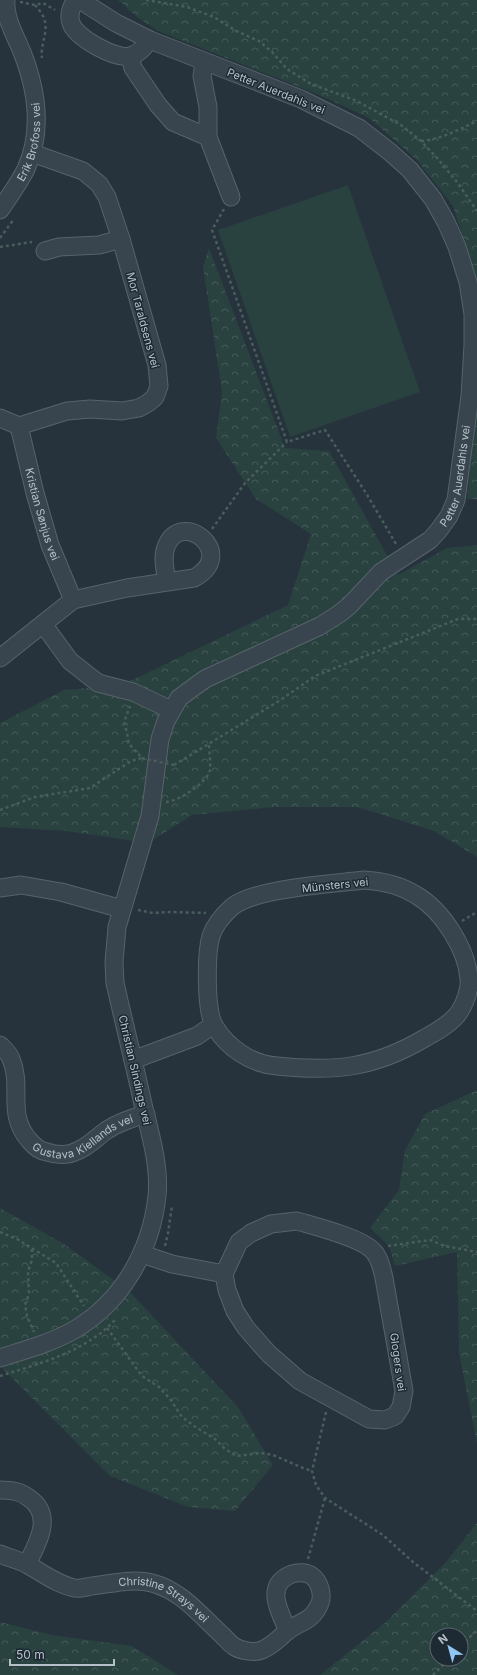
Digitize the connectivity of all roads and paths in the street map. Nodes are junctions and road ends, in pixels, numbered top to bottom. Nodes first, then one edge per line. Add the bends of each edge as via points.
1 (146, 0) edge
2 (6, 1) edge
3 (75, 4) edge
4 (150, 40) junction
5 (130, 56) junction
6 (204, 62) junction
7 (477, 121) edge
8 (208, 137) junction
9 (421, 141) junction
10 (32, 153) junction
11 (231, 197) joint
12 (0, 210) edge
13 (477, 211) edge
14 (121, 239) junction
15 (40, 247) joint
16 (0, 248) edge
17 (0, 418) edge
18 (19, 426) junction
19 (287, 442) junction
20 (204, 539) junction
21 (403, 557) junction
22 (167, 582) junction
23 (73, 600) junction
24 (477, 619) edge
25 (43, 624) junction
26 (0, 658) edge
27 (133, 692) junction
28 (171, 710) junction
29 (209, 745) junction
30 (142, 758) junction
31 (159, 803) dead end
32 (0, 810) edge
33 (0, 888) edge
34 (130, 911) junction
35 (220, 919) junction
36 (213, 1025) junction
37 (0, 1045) edge
38 (133, 1060) junction
39 (146, 1114) junction
40 (172, 1200) dead end
41 (0, 1232) edge
42 (32, 1248) junction
43 (374, 1251) junction
44 (477, 1252) edge
45 (142, 1254) junction
46 (158, 1260) junction
47 (224, 1274) junction
48 (118, 1316) dead end
49 (92, 1319) junction
50 (107, 1328) junction
51 (41, 1344) junction
52 (0, 1358) edge
53 (0, 1376) edge
54 (329, 1397) junction
55 (312, 1471) junction
56 (0, 1490) edge
57 (325, 1498) junction
58 (0, 1554) edge
59 (27, 1564) junction
60 (305, 1573) junction
61 (477, 1611) edge
62 (477, 1630) edge
63 (288, 1631) junction
64 (469, 1638) edge
65 (441, 1667) edge
66 (433, 1675) edge

1 - 9 path via 187,7 214,17 259,41 287,69 311,84 357,101 401,125
2 - 3 path via 35,5 43,3 58,11
2 - 10 street, Erik Brofoss vei via 10,21 24,55 33,87 37,113
3 - 4 street, Petter Auerdahls vei
3 - 5 street via 71,24 83,38 107,51
4 - 5 street via 141,51
4 - 6 street, Petter Auerdahls vei
5 - 8 street via 146,87 173,122
6 - 8 street via 202,76 208,107
6 - 21 street, Petter Auerdahls vei via 301,99 359,128 410,170 432,199 457,247 468,282 473,314 473,338 470,396 456,500 449,516 430,540
7 - 9 path via 436,139
8 - 11 street
9 - 13 path via 457,182
10 - 12 street, Erik Brofoss vei via 26,169
10 - 14 street, Mor Taraldsens vei via 67,164 93,177 107,197
11 - 19 path via 212,230
14 - 15 street via 99,245
14 - 18 street, Mor Taraldsens vei via 157,365 159,386 154,396 139,408 122,411 67,411
15 - 16 path
17 - 18 street
18 - 23 street, Kristian Sønjus vei via 50,545
19 - 20 path via 245,483
19 - 21 path via 325,430
20 - 22 street via 211,557 210,565 204,573 178,582
20 - 22 street via 196,533 185,531 172,539 166,547 164,556
21 - 28 street, Petter Auerdahls vei via 381,572 349,606 320,626 205,678 179,698
22 - 23 street
23 - 25 street
24 - 29 path via 458,619 315,676
25 - 26 street
25 - 27 street via 70,661 98,683
27 - 28 street
27 - 30 path via 124,722 129,744
28 - 34 street, Christian Sindings vei via 160,739 150,816
29 - 30 path, bridge via 174,765
29 - 31 path via 210,771 197,788 171,802
30 - 32 path via 131,761 90,788 35,797
33 - 34 street via 21,885 61,892
34 - 35 path via 206,913
34 - 38 street, Christian Sindings vei via 115,939 114,962 115,983
35 - 36 street, Münsters vei via 211,937 209,951 207,982
35 - 36 street, Münsters vei via 233,906 255,895 364,880 394,884 418,895 443,919 465,959 469,980 460,1010 441,1029 393,1054 349,1067 308,1069 258,1063 233,1048
36 - 38 street via 197,1036
37 - 39 street, Gustava Kiellands vei via 11,1059 15,1104 22,1133 44,1151 56,1155 76,1152 107,1130
38 - 39 street, Christian Sindings vei
39 - 45 street, Christian Sindings vei via 156,1172 157,1196 150,1232
40 - 46 path via 168,1233
41 - 42 path
42 - 49 path via 56,1263
42 - 51 path via 28,1272 29,1294 25,1305 27,1316
43 - 44 path via 389,1246 430,1240 445,1246
43 - 47 street via 331,1230 297,1221 271,1224 251,1233 240,1242
43 - 54 street, Glogers vei via 384,1278 404,1391 401,1407 395,1416 385,1420 369,1419
45 - 46 street
45 - 49 street, Christian Sindings vei via 116,1295
46 - 47 street
47 - 54 street, Glogers vei via 234,1311 246,1328 269,1354 300,1381
48 - 50 path
49 - 51 street, Christian Sindings vei via 61,1337
50 - 53 path via 75,1350
50 - 55 path via 142,1376 159,1387 182,1417 215,1439 225,1449 237,1456 261,1453 273,1455
51 - 52 street, Christian Sindings vei
54 - 55 path
55 - 57 path via 316,1485
56 - 59 street via 22,1492 42,1510 43,1524 39,1542
57 - 60 path
57 - 61 path via 383,1535 413,1562
58 - 59 street, Christine Strays vei
59 - 63 street, Christine Strays vei via 56,1582 75,1588 132,1581 150,1582 164,1587 193,1607 235,1647 245,1650 260,1650 278,1641
60 - 63 street via 293,1574 281,1580 276,1590 277,1605
60 - 63 street, Christine Strays vei via 312,1576 319,1585 321,1599 317,1610 305,1622
62 - 64 path
65 - 66 path

